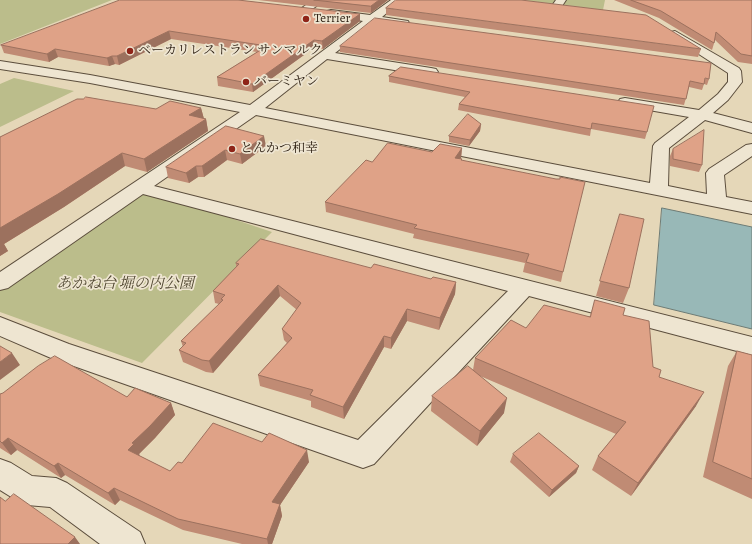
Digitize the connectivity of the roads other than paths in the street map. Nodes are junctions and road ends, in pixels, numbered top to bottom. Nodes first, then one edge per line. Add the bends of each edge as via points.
1 (320, 0) edge
2 (397, 0) edge
3 (558, 3) edge
4 (541, 5) edge
5 (571, 9) edge
6 (372, 18) junction
7 (419, 25) edge
8 (666, 29) edge
9 (324, 55) junction
10 (694, 61) edge
11 (0, 65) edge
12 (725, 65) junction
13 (745, 68) dead end
14 (442, 73) edge
15 (615, 101) edge
16 (253, 110) junction
17 (702, 114) junction
18 (752, 128) edge
19 (752, 149) edge
20 (140, 188) junction
21 (659, 190) junction
22 (717, 201) junction
23 (752, 208) edge
24 (0, 283) edge
25 (525, 287) junction
26 (0, 326) edge
27 (752, 346) edge
28 (60, 351) junction
29 (36, 369) edge
30 (0, 473) edge
31 (128, 544) edge

1 - 6 street via 300,10
2 - 6 street
3 - 4 street
3 - 5 street
6 - 7 street
6 - 9 street
8 - 12 street
9 - 14 street
9 - 16 street
10 - 12 street
11 - 16 street
12 - 13 street
12 - 17 street via 734,71 735,82 723,97
15 - 17 street
16 - 20 street
16 - 21 street
17 - 18 street
17 - 21 street via 661,146
19 - 22 street via 715,173
20 - 24 street
20 - 25 street
21 - 22 street
22 - 23 street
25 - 27 street
25 - 28 street via 363,455
26 - 28 street
28 - 29 street
30 - 31 street via 27,490 56,493

